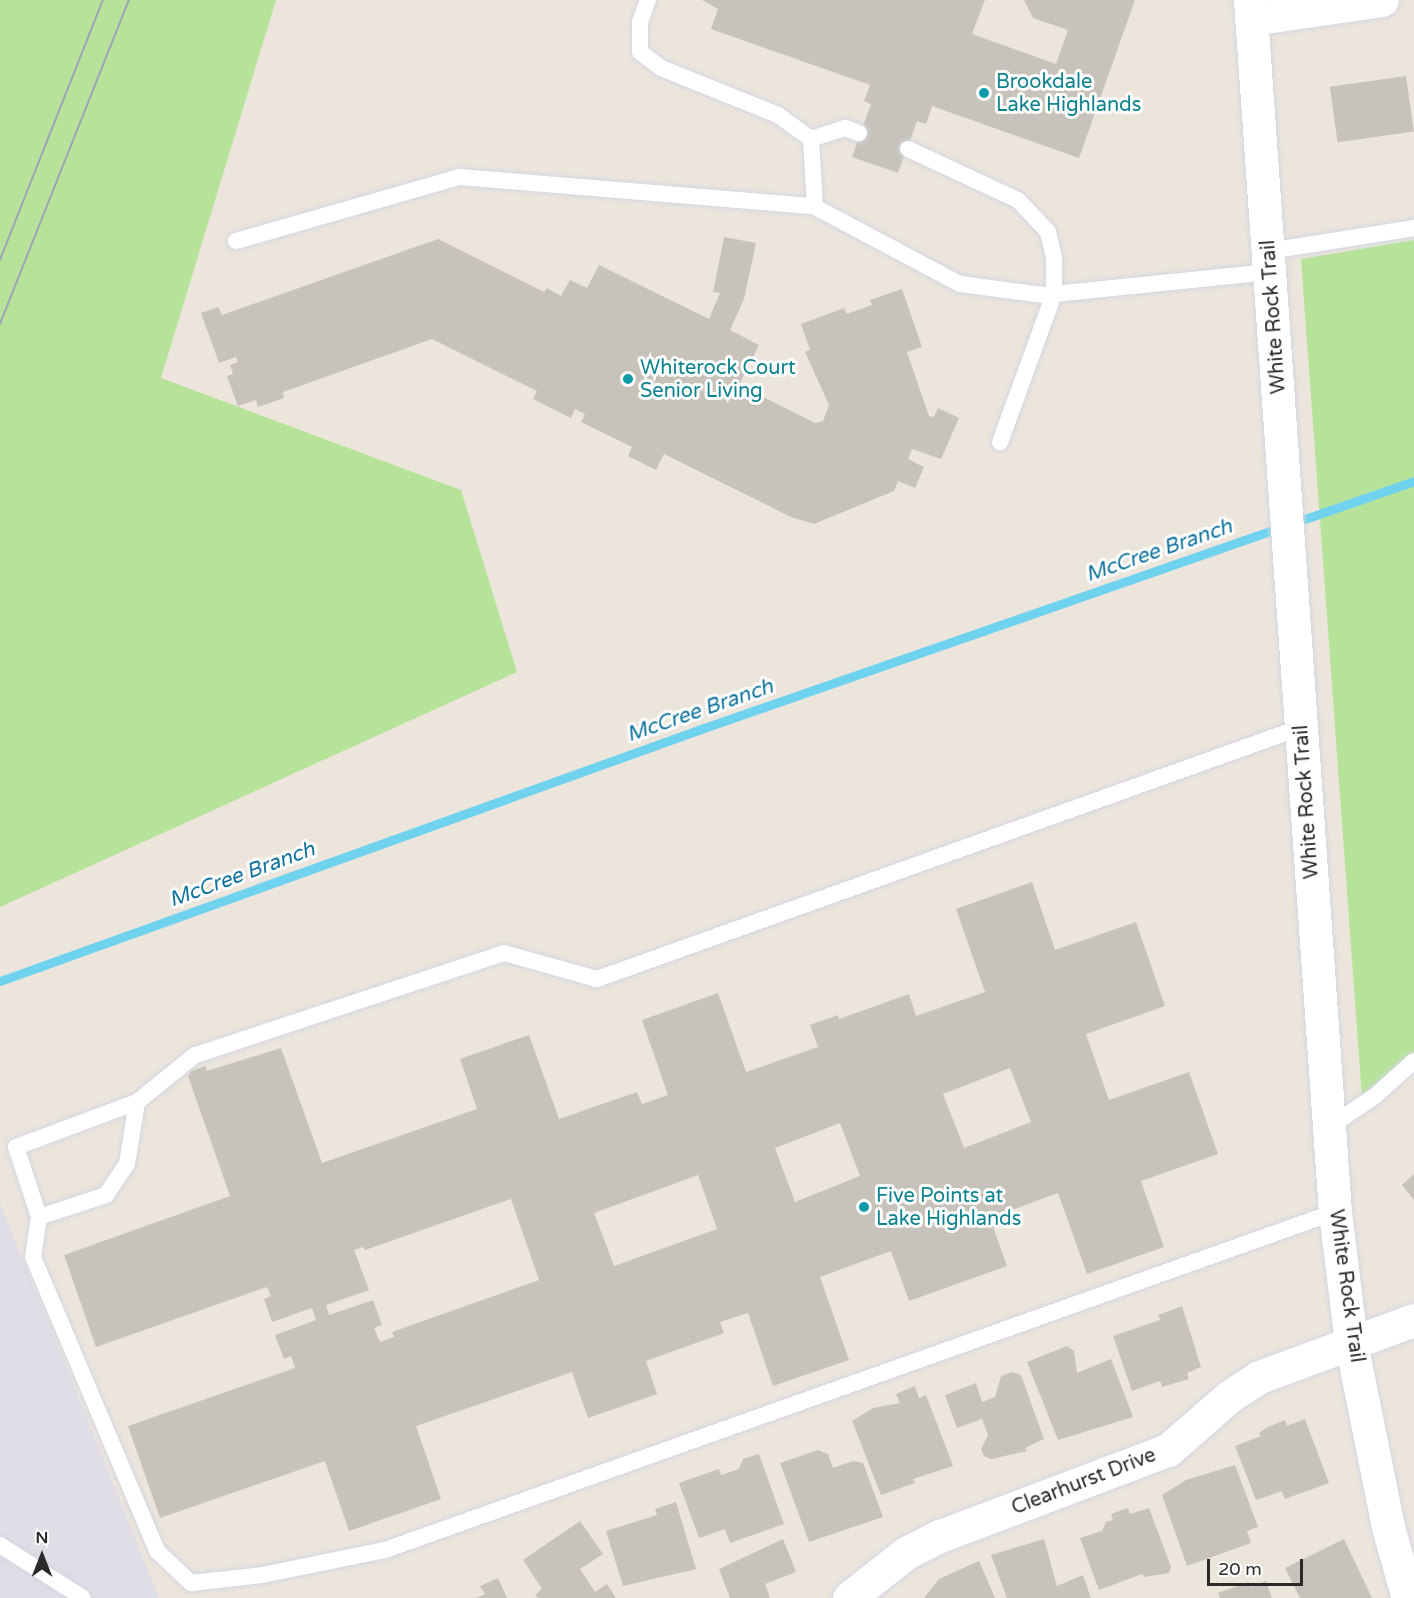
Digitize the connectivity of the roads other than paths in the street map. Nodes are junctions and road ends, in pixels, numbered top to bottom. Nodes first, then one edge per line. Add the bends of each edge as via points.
1 (648, 0) edge
2 (1382, 0) edge
3 (1250, 9) edge
4 (859, 133) dead end
5 (811, 139) junction
6 (908, 149) dead end
7 (815, 206) junction
8 (1414, 228) edge
9 (237, 242) dead end
10 (1270, 262) junction
11 (1054, 294) junction
12 (1000, 441) dead end
13 (1302, 727) junction
14 (1414, 1061) edge
15 (137, 1102) junction
16 (1329, 1127) junction
17 (1335, 1212) junction
18 (39, 1216) junction
19 (1414, 1320) edge
20 (1351, 1342) junction
21 (0, 1545) edge
22 (83, 1598) edge
23 (849, 1598) edge
24 (1408, 1598) edge

1 - 5 lane via 640,22 640,52 661,68 778,115
2 - 3 street
3 - 10 street, White Rock Trail
4 - 5 lane via 845,128
5 - 7 lane
6 - 11 lane via 1018,200 1048,232 1054,259
7 - 9 lane via 459,177
7 - 11 lane via 960,284
8 - 10 lane
10 - 11 lane
10 - 13 street, White Rock Trail
11 - 12 lane
13 - 15 lane via 597,979 504,953 195,1055
13 - 16 street, White Rock Trail
14 - 16 lane via 1375,1096
15 - 18 lane via 127,1164 106,1195
15 - 18 lane via 16,1147
16 - 17 street, White Rock Trail
17 - 18 lane via 384,1550 262,1575 191,1583 157,1551 33,1257
17 - 20 street, White Rock Trail
19 - 20 street, Clearhurst Drive
20 - 23 street, Clearhurst Drive via 1259,1377 1230,1396 1168,1450 923,1545
20 - 24 street, White Rock Trail via 1388,1527
21 - 22 lane

